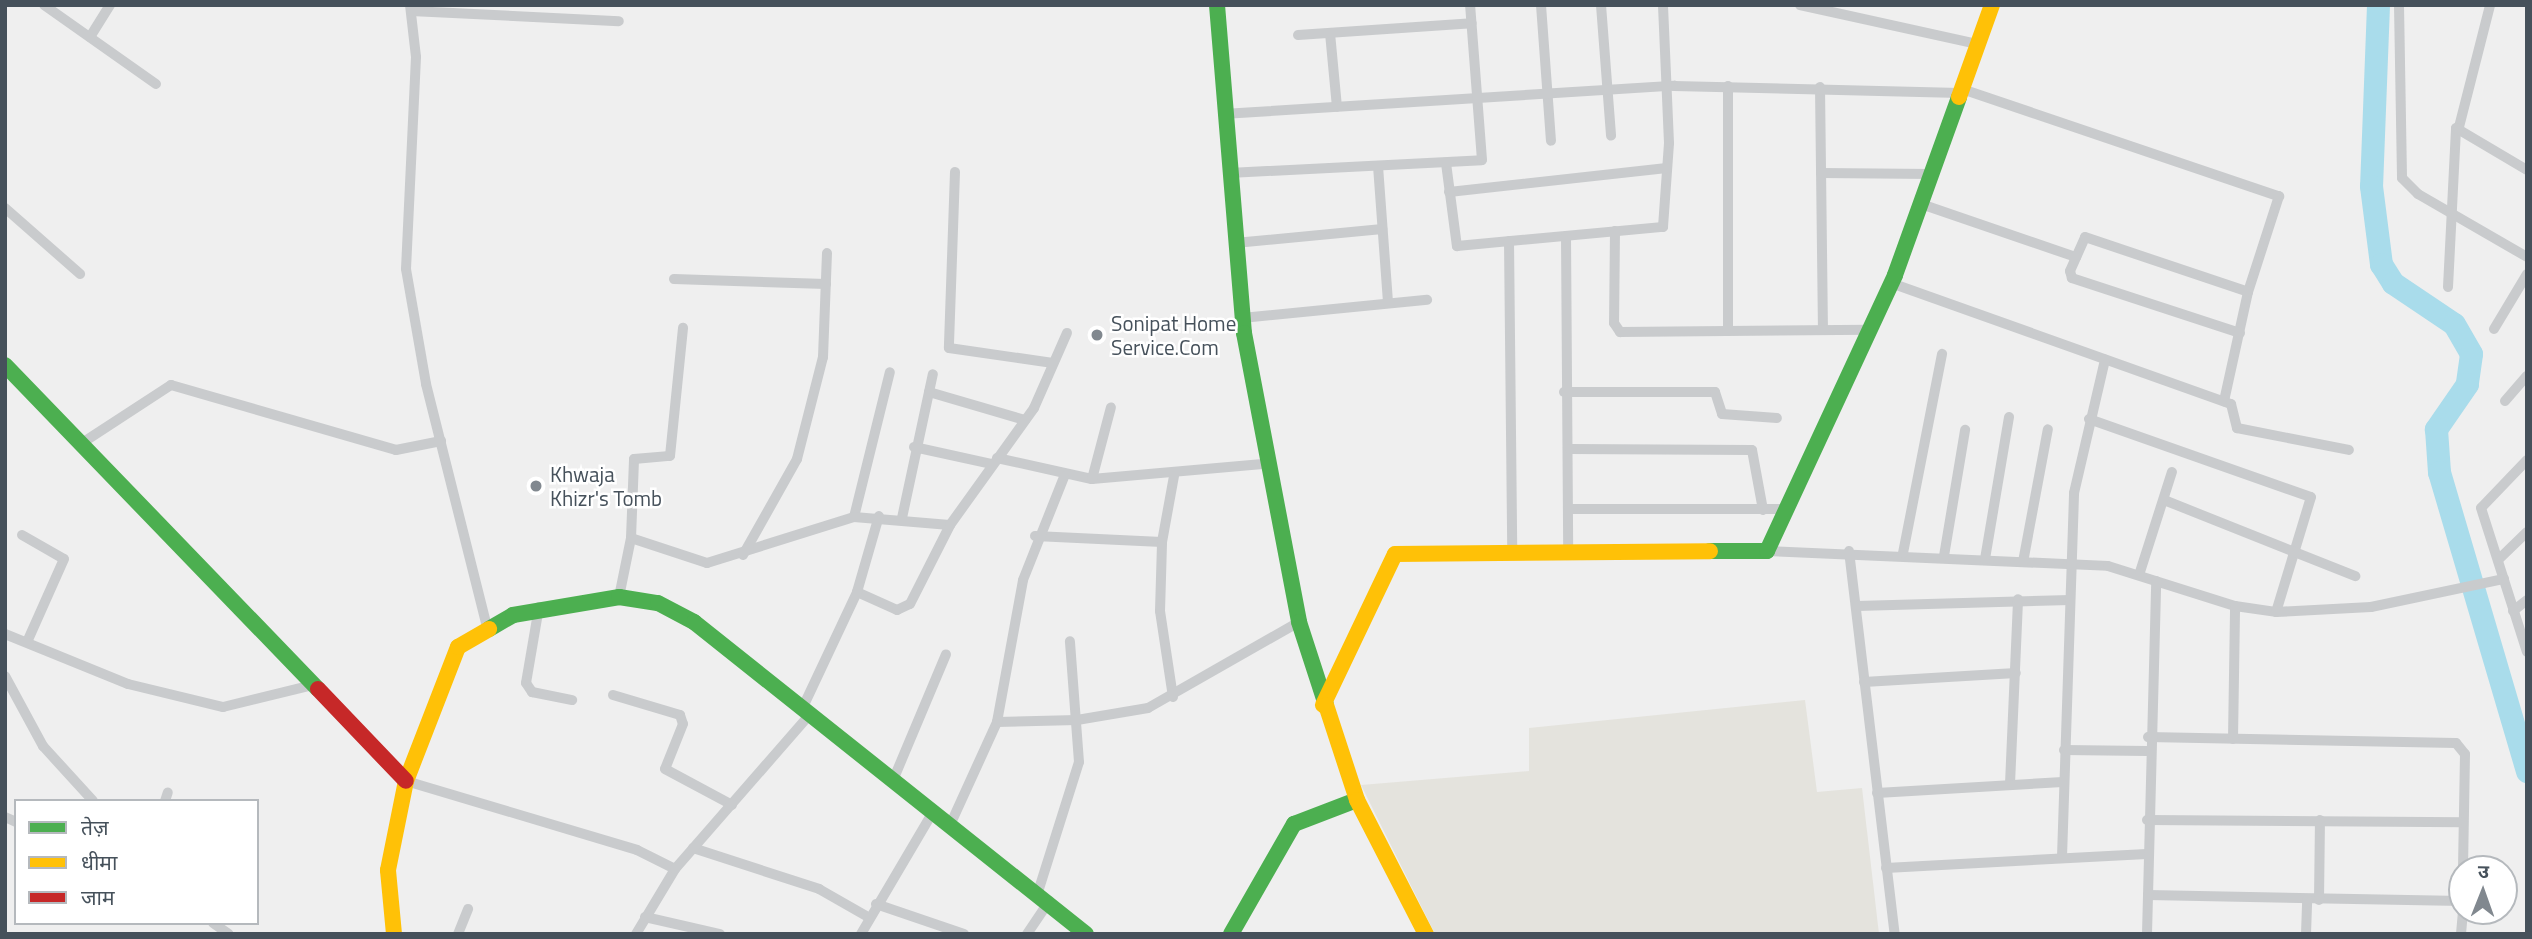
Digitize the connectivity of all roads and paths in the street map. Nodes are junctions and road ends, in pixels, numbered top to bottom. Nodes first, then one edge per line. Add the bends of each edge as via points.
1 (44, 5) edge
2 (110, 5) edge
3 (1217, 5) edge
4 (1470, 5) edge
5 (1541, 5) edge
6 (1601, 5) edge
7 (1663, 5) edge
8 (1800, 5) edge
9 (1992, 5) edge
10 (2399, 5) edge
11 (2490, 5) edge
12 (411, 8) edge
13 (619, 21) dead end
14 (1472, 23) junction
15 (1330, 33) junction
16 (1298, 36) dead end
17 (90, 37) junction
18 (1978, 44) junction
19 (156, 84) dead end
20 (1665, 86) junction
21 (1728, 86) junction
22 (1820, 87) junction
23 (1607, 90) junction
24 (1961, 91) junction
25 (1545, 94) junction
26 (1479, 98) junction
27 (1337, 107) junction
28 (1223, 114) junction
29 (2459, 127) junction
30 (1611, 136) dead end
31 (1551, 141) dead end
32 (1446, 163) junction
33 (1378, 166) junction
34 (1667, 168) junction
35 (2527, 170) edge
36 (954, 172) dead end
37 (1228, 173) junction
38 (1821, 173) junction
39 (1931, 174) junction
40 (1449, 192) junction
41 (1921, 204) junction
42 (5, 208) edge
43 (2451, 211) junction
44 (1382, 229) junction
45 (1615, 231) junction
46 (1566, 236) junction
47 (1509, 241) junction
48 (1235, 243) junction
49 (827, 253) dead end
50 (2076, 257) junction
51 (2527, 257) edge
52 (80, 274) dead end
53 (2527, 274) edge
54 (674, 279) dead end
55 (1891, 283) junction
56 (826, 284) junction
57 (2448, 287) dead end
58 (2248, 292) junction
59 (1427, 300) dead end
60 (1388, 303) junction
61 (1242, 318) junction
62 (683, 328) dead end
63 (2494, 329) dead end
64 (1824, 330) junction
65 (1869, 330) junction
66 (1728, 331) junction
67 (1067, 333) dead end
68 (2240, 333) junction
69 (1942, 354) dead end
70 (2105, 360) junction
71 (1053, 363) junction
72 (5, 365) edge
73 (890, 372) dead end
74 (933, 374) dead end
75 (2527, 376) edge
76 (929, 392) junction
77 (1564, 392) junction
78 (2224, 401) junction
79 (2505, 401) dead end
80 (1111, 407) dead end
81 (2009, 416) dead end
82 (1777, 418) dead end
83 (2089, 419) junction
84 (1025, 420) junction
85 (2048, 429) dead end
86 (1965, 430) dead end
87 (441, 441) junction
88 (79, 445) junction
89 (914, 447) junction
90 (1570, 449) junction
91 (2349, 450) dead end
92 (2527, 460) edge
93 (994, 461) junction
94 (1265, 464) junction
95 (2172, 472) dead end
96 (1174, 476) junction
97 (1063, 477) junction
98 (1092, 479) junction
99 (2164, 500) junction
100 (1569, 509) junction
101 (1789, 509) junction
102 (1763, 510) junction
103 (879, 516) junction
104 (854, 517) junction
105 (902, 519) junction
106 (950, 525) junction
107 (2527, 532) edge
108 (22, 535) dead end
109 (1035, 536) junction
110 (631, 538) junction
111 (1162, 541) junction
112 (1512, 550) junction
113 (1568, 551) junction
114 (1767, 551) junction
115 (1849, 551) junction
116 (2292, 552) junction
117 (1903, 553) junction
118 (743, 555) junction
119 (1944, 556) junction
120 (1985, 559) junction
121 (2498, 560) junction
122 (2022, 562) junction
123 (2071, 564) junction
124 (2140, 572) junction
125 (2354, 576) dead end
126 (2504, 579) junction
127 (2156, 580) junction
128 (857, 592) junction
129 (619, 597) junction
130 (2018, 599) junction
131 (2070, 600) junction
132 (2527, 600) edge
133 (1857, 606) junction
134 (2235, 606) junction
135 (539, 607) junction
136 (2513, 611) junction
137 (2276, 612) junction
138 (1299, 622) junction
139 (486, 626) junction
140 (5, 634) edge
141 (1070, 641) dead end
142 (27, 642) junction
143 (2527, 652) edge
144 (946, 654) dead end
145 (2016, 673) junction
146 (5, 676) edge
147 (1864, 682) junction
148 (313, 685) junction
149 (613, 695) dead end
150 (1173, 697) junction
151 (572, 700) dead end
152 (1323, 705) junction
153 (807, 710) junction
154 (1077, 720) junction
155 (997, 722) junction
156 (2148, 737) junction
157 (2233, 739) junction
158 (2064, 750) junction
159 (2147, 751) junction
160 (894, 778) junction
161 (406, 781) junction
162 (2063, 782) junction
163 (2010, 784) junction
164 (1877, 793) junction
165 (91, 799) edge
166 (1357, 800) junction
167 (732, 805) junction
168 (934, 810) junction
169 (2147, 820) junction
170 (2320, 820) junction
171 (2463, 822) junction
172 (951, 824) junction
173 (693, 848) junction
174 (2147, 855) junction
175 (2463, 855) edge
176 (2063, 857) junction
177 (1886, 868) junction
178 (675, 869) junction
179 (2148, 895) junction
180 (1043, 897) junction
181 (2313, 900) junction
182 (2448, 901) edge
183 (876, 904) junction
184 (468, 909) dead end
185 (645, 917) junction
186 (868, 917) junction
187 (394, 934) edge
188 (458, 934) edge
189 (636, 934) edge
190 (720, 934) edge
191 (861, 934) edge
192 (964, 934) edge
193 (1027, 934) edge
194 (1086, 934) edge
195 (1231, 934) edge
196 (1426, 934) edge
197 (1895, 934) edge
198 (2147, 934) edge
199 (2305, 934) edge

1 - 17 street
2 - 17 street
3 - 28 street
4 - 14 street
5 - 25 street
6 - 23 street
7 - 20 street
8 - 18 street
9 - 18 street
10 - 43 street via 2402,178
11 - 29 street
12 - 13 street
12 - 87 street via 416,57 406,269
14 - 15 street
14 - 26 street
15 - 16 street
15 - 27 street
17 - 19 street
18 - 24 street
20 - 21 street
20 - 23 street
20 - 34 street
21 - 22 street
21 - 66 street
22 - 24 street
22 - 38 street
23 - 25 street
23 - 30 street
24 - 39 street
24 - 58 street via 2278,195
25 - 26 street
25 - 31 street
26 - 27 street
26 - 32 street via 1484,158
27 - 28 street
28 - 37 street
29 - 35 street
29 - 43 street
32 - 33 street
32 - 40 street
33 - 37 street
33 - 44 street
34 - 40 street
34 - 45 street via 1665,226
36 - 71 street via 949,348
37 - 48 street
38 - 39 street
38 - 64 street
39 - 41 street
40 - 47 street via 1454,244
41 - 50 street
41 - 55 street
42 - 52 street
43 - 51 street
43 - 57 street
44 - 48 street
44 - 60 street
45 - 46 street
45 - 66 street via 1616,329
46 - 47 street
46 - 77 street
47 - 112 street
48 - 61 street
49 - 56 street
50 - 58 street via 2085,237
50 - 68 street via 2072,278
53 - 63 street
54 - 56 street
55 - 65 street
55 - 70 street
56 - 118 street via 823,357 797,459
58 - 68 street
59 - 60 street
60 - 61 street
61 - 94 street
62 - 110 street via 670,456 635,456
64 - 65 street
64 - 66 street
65 - 101 street
67 - 71 street
68 - 78 street
69 - 117 street
70 - 78 street
70 - 83 street
71 - 84 street
72 - 88 street
73 - 104 street
74 - 76 street
75 - 79 street
76 - 84 street
76 - 89 street
77 - 82 street via 1714,392 1722,414
77 - 90 street
78 - 91 street via 2234,406 2237,429
80 - 98 street
81 - 120 street
83 - 116 street via 2309,495
83 - 123 street via 2074,493
84 - 93 street
85 - 122 street
86 - 119 street
87 - 88 street via 396,450 172,385
87 - 139 street
88 - 148 street
89 - 93 street
89 - 105 street
90 - 100 street
90 - 102 street via 1752,450
92 - 121 street via 2481,508
93 - 97 street
93 - 106 street
94 - 96 street
94 - 138 street
95 - 99 street
96 - 98 street
96 - 111 street
97 - 98 street
97 - 109 street
99 - 116 street
99 - 124 street
100 - 102 street
100 - 113 street
101 - 102 street
101 - 114 street
103 - 104 street
103 - 105 street
103 - 128 street
104 - 118 street
105 - 106 street
106 - 128 street via 906,608
107 - 121 street
108 - 142 street via 64,559
109 - 111 street
109 - 155 street
110 - 118 street via 694,563
110 - 129 street
111 - 150 street via 1162,654
112 - 113 street
112 - 152 street via 1395,554
113 - 114 street
114 - 115 street
115 - 117 street
115 - 133 street
116 - 125 street
116 - 137 street
117 - 119 street
119 - 120 street
120 - 122 street
121 - 126 street
122 - 123 street
123 - 124 street
123 - 131 street
124 - 127 street
126 - 136 street
126 - 137 street via 2371,607
127 - 134 street
127 - 156 street
128 - 153 street
129 - 135 street
129 - 153 street via 676,611
130 - 131 street
130 - 133 street
130 - 145 street
131 - 158 street
132 - 136 street
133 - 147 street
134 - 137 street
134 - 157 street
135 - 139 street
135 - 151 street via 526,683 533,692
136 - 143 street
138 - 150 street
138 - 152 street
139 - 161 street via 448,665
140 - 142 street
141 - 154 street
142 - 148 street via 128,684 223,707
144 - 160 street
145 - 147 street
145 - 163 street
146 - 165 street via 43,746
147 - 164 street
148 - 161 street
149 - 167 street via 680,715 683,724 665,769
150 - 154 street
152 - 166 street
153 - 160 street
153 - 167 street
154 - 155 street
154 - 180 street via 1077,778
155 - 172 street
156 - 157 street
156 - 159 street
157 - 171 street via 2456,743 2465,754
158 - 159 street
158 - 162 street
159 - 169 street
160 - 168 street
161 - 178 street via 636,849
161 - 187 street via 388,870
162 - 163 street
162 - 176 street
163 - 164 street
164 - 177 street
166 - 195 street via 1294,824
166 - 196 street
167 - 173 street
168 - 172 street
168 - 183 street
169 - 170 street
169 - 174 street
170 - 171 street
170 - 181 street
171 - 175 street
172 - 180 street
173 - 178 street
173 - 186 street via 819,889
174 - 176 street
174 - 179 street
176 - 177 street
177 - 197 street
178 - 185 street
179 - 181 street
179 - 198 street
180 - 193 street
180 - 194 street
181 - 182 street
181 - 199 street
183 - 186 street
183 - 192 street
184 - 188 street
185 - 189 street
185 - 190 street
186 - 191 street

